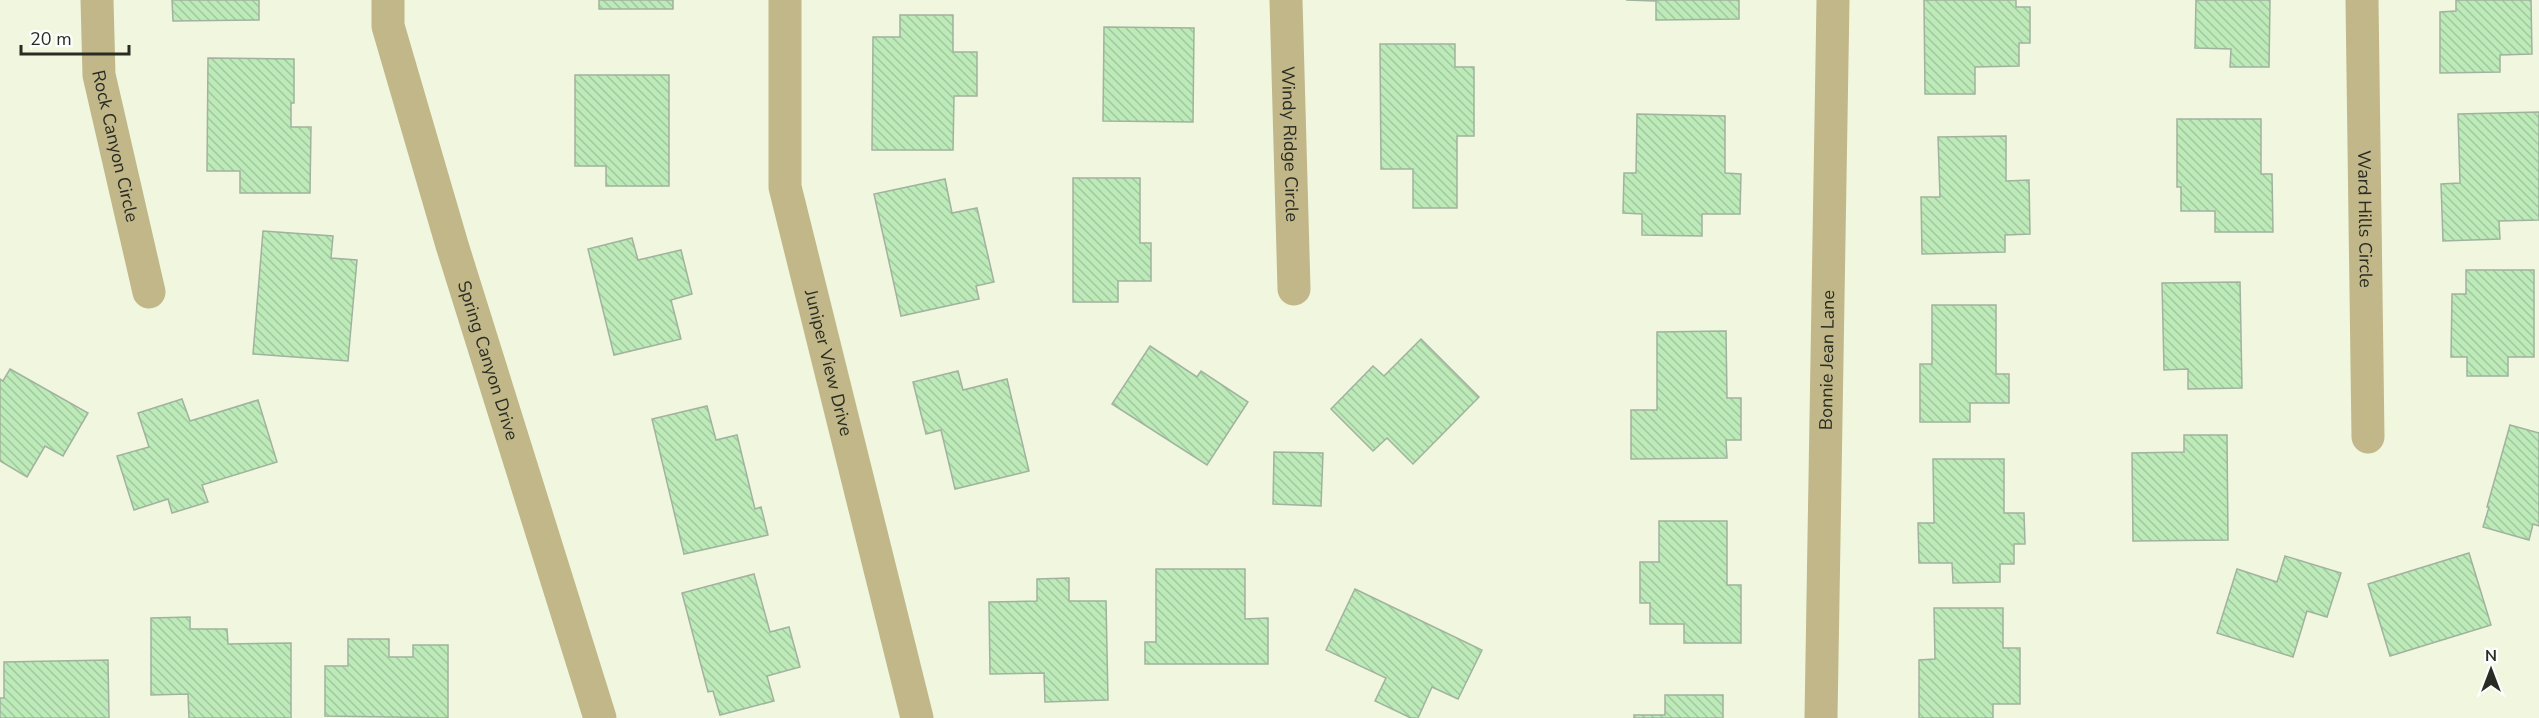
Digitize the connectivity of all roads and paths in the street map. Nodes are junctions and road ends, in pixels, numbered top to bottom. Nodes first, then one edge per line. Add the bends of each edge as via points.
1 (97, 0) edge
2 (388, 0) edge
3 (785, 0) edge
4 (1286, 0) edge
5 (1833, 0) edge
6 (2362, 0) edge
7 (1294, 289) dead end
8 (148, 292) dead end
9 (2368, 437) dead end
10 (600, 718) edge
11 (917, 718) edge
12 (1821, 718) edge

1 - 8 street, Rock Canyon Circle via 99,75
2 - 10 street, Spring Canyon Drive via 388,26 452,245
3 - 11 street, Juniper View Drive via 785,187
4 - 7 street, Windy Ridge Circle
5 - 12 street, Bonnie Jean Lane
6 - 9 street, Ward Hills Circle

